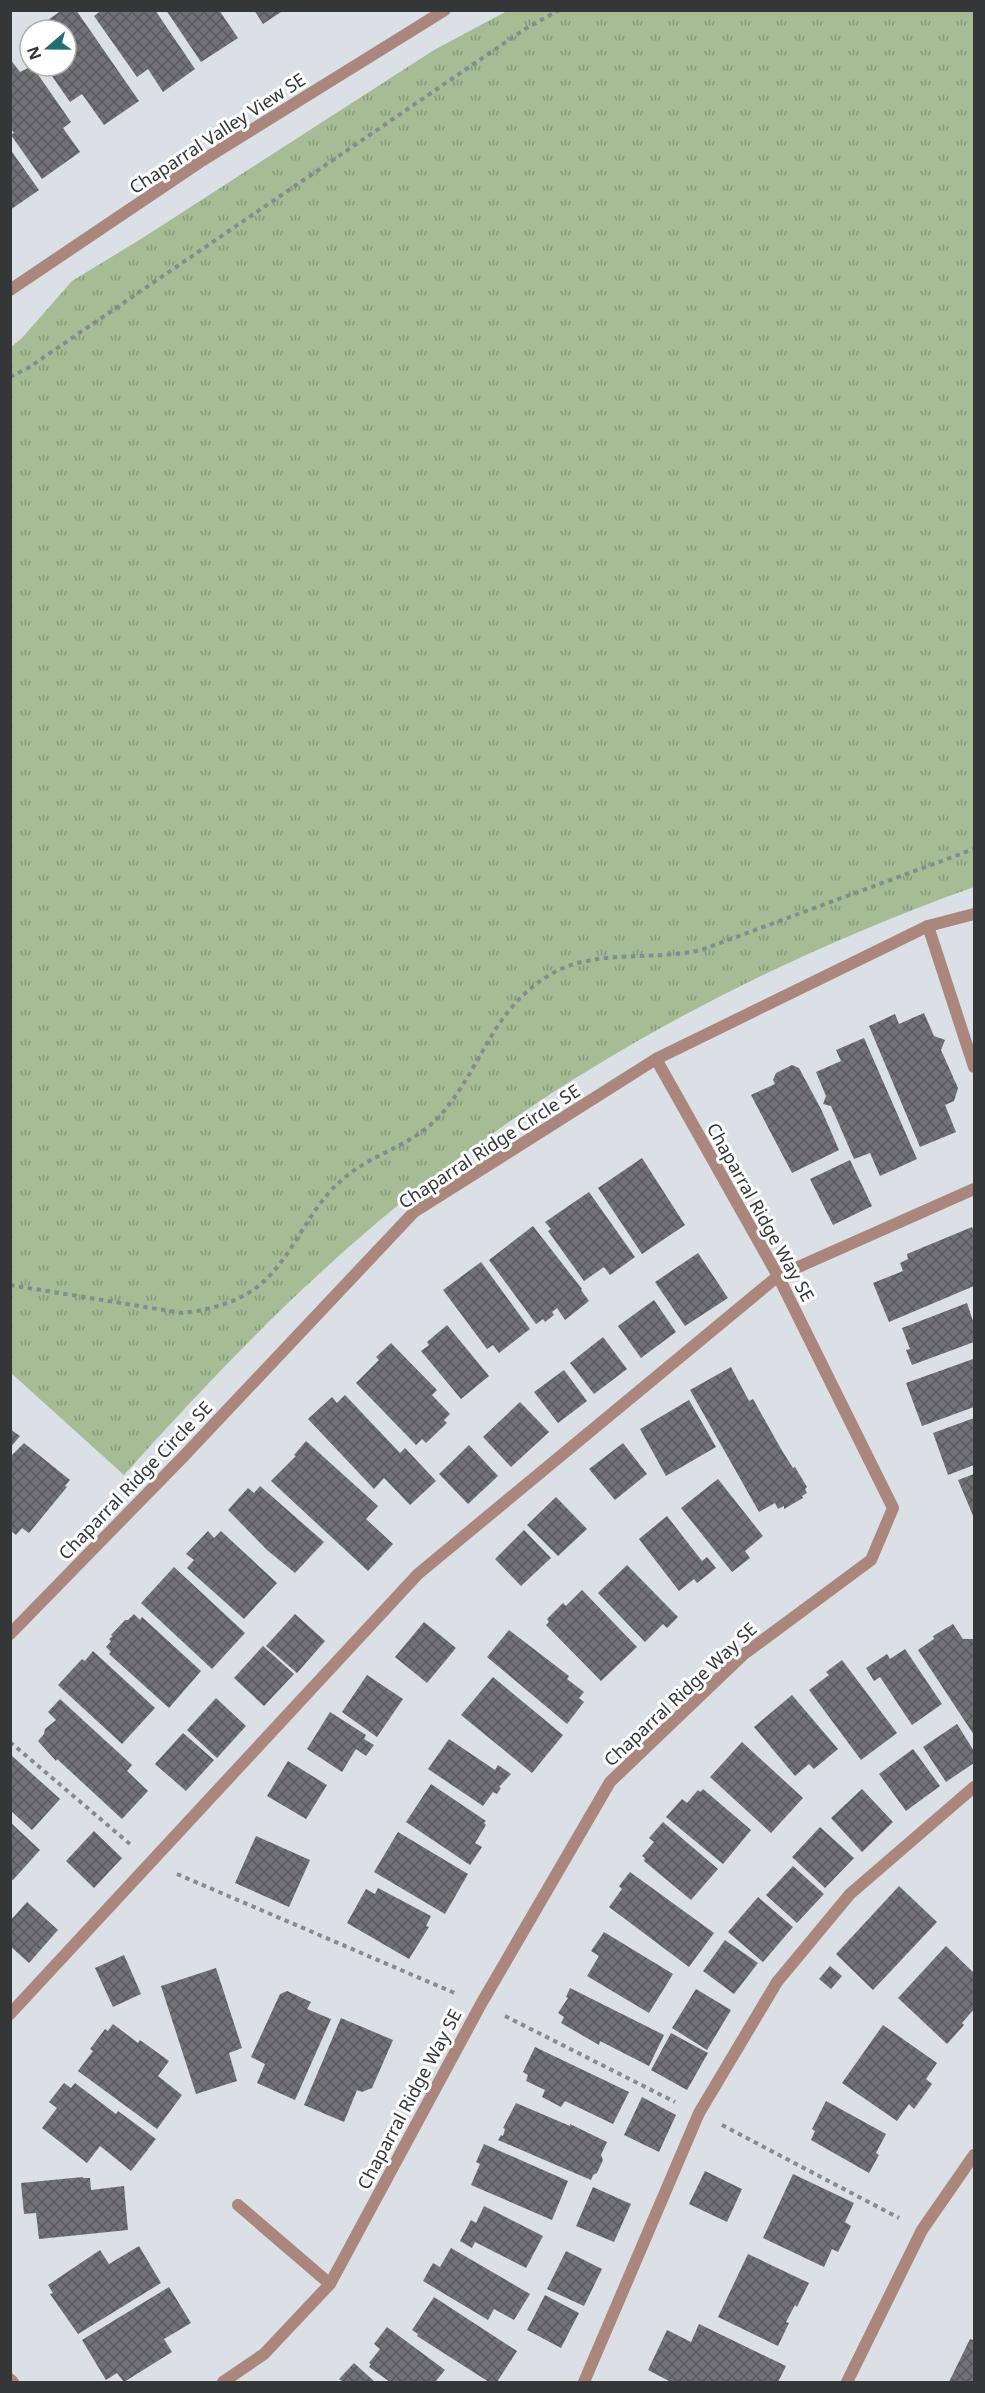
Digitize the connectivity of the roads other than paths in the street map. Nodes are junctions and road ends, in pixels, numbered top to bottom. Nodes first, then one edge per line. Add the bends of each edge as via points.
1 (445, 10) edge
2 (10, 290) edge
3 (975, 914) edge
4 (928, 926) junction
5 (656, 1059) junction
6 (975, 1067) edge
7 (975, 1189) edge
8 (778, 1276) junction
9 (10, 1634) edge
10 (975, 1787) edge
11 (10, 2014) edge
12 (975, 2155) edge
13 (238, 2205) dead end
14 (330, 2284) junction
15 (223, 2382) edge
16 (584, 2382) edge
17 (848, 2382) edge

1 - 2 street, Chaparral Valley View SE via 200,162
3 - 4 street, Chaparral Ridge Circle SE
4 - 5 street, Chaparral Ridge Circle SE
4 - 6 street
5 - 8 street, Chaparral Ridge Way SE
5 - 9 street, Chaparral Ridge Circle SE via 414,1212
7 - 8 street
8 - 11 street via 418,1574
8 - 14 street, Chaparral Ridge Way SE via 893,1508 871,1560 744,1654 610,1782 482,2004
10 - 16 street via 850,1894 777,1982 699,2114
12 - 17 street via 922,2230
13 - 14 street
14 - 15 street, Chaparral Ridge Way SE via 264,2354

